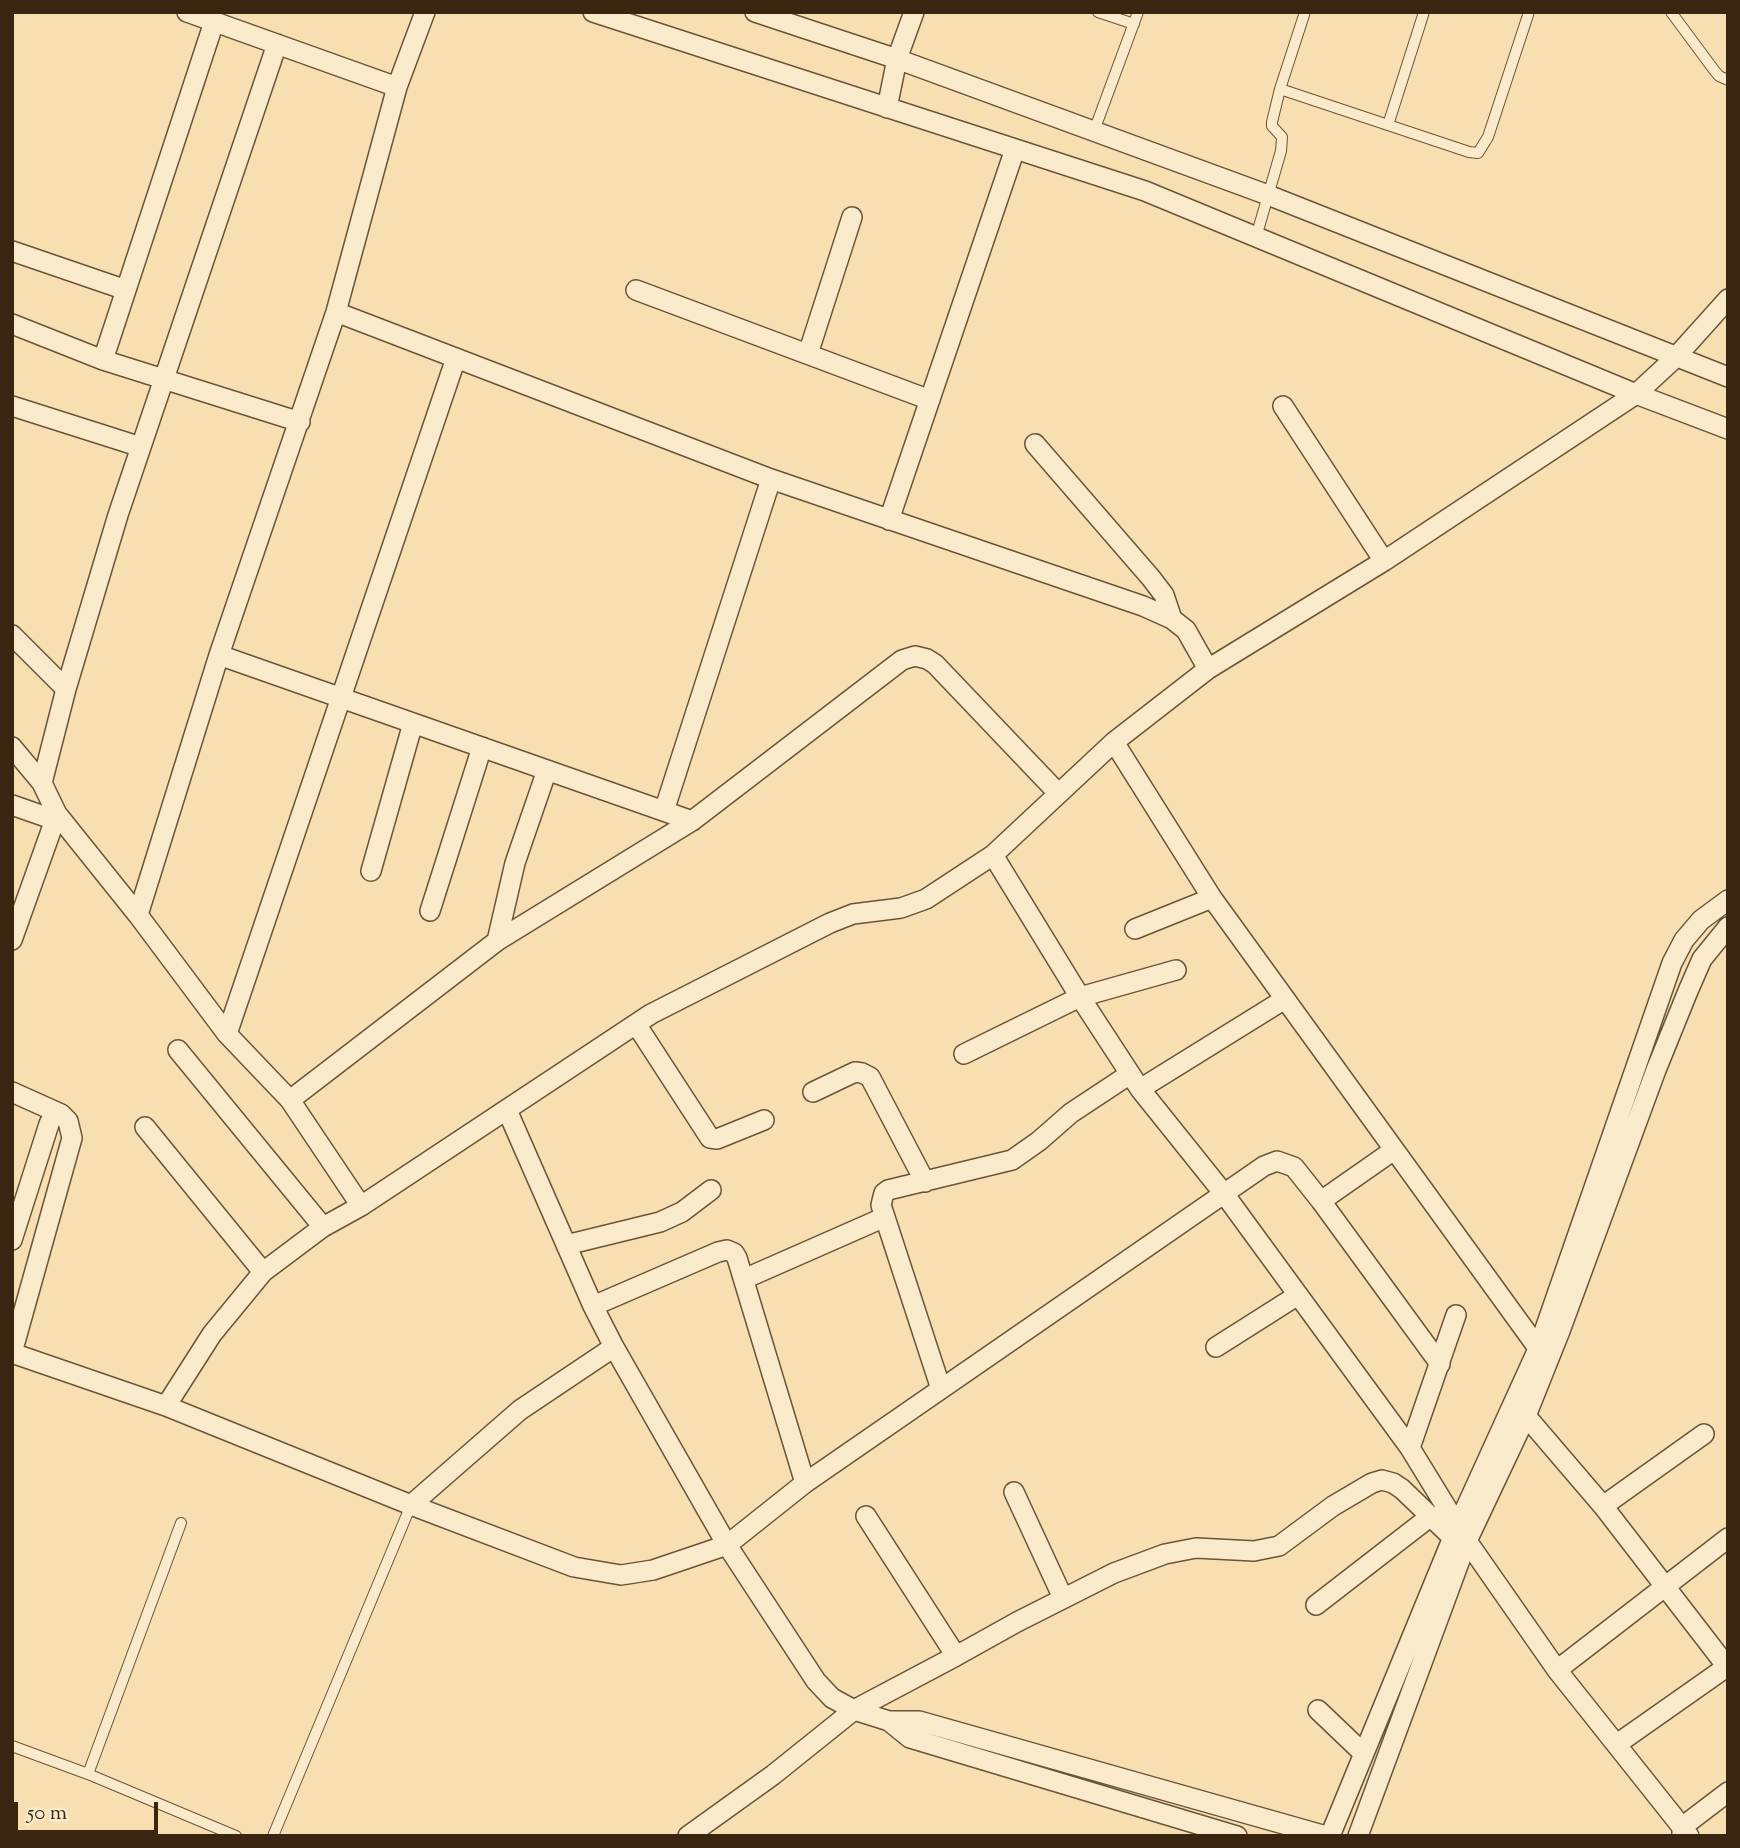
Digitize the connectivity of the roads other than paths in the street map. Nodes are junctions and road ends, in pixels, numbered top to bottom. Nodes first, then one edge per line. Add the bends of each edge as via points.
1 (187, 12) edge
2 (425, 12) edge
3 (593, 12) edge
4 (755, 12) edge
5 (914, 12) edge
6 (1098, 12) edge
7 (1138, 12) edge
8 (1305, 12) edge
9 (1424, 12) edge
10 (1530, 12) edge
11 (1673, 13) edge
12 (214, 22) junction
13 (1134, 24) junction
14 (277, 44) junction
15 (897, 59) junction
16 (1728, 80) edge
17 (397, 87) junction
18 (1280, 89) junction
19 (887, 108) junction
20 (1388, 125) junction
21 (1094, 131) junction
22 (1015, 149) junction
23 (1268, 195) junction
24 (852, 217) dead end
25 (1256, 237) junction
26 (12, 251) edge
27 (126, 290) junction
28 (636, 290) dead end
29 (1728, 299) edge
30 (336, 312) junction
31 (12, 324) edge
32 (808, 354) junction
33 (456, 358) junction
34 (1675, 358) junction
35 (103, 360) junction
36 (1728, 377) edge
37 (164, 378) junction
38 (1636, 394) junction
39 (930, 400) junction
40 (12, 406) edge
41 (1283, 406) dead end
42 (300, 422) junction
43 (1728, 429) edge
44 (1035, 444) dead end
45 (141, 447) junction
46 (771, 480) junction
47 (889, 520) junction
48 (1384, 561) junction
49 (1172, 619) junction
50 (12, 635) edge
51 (219, 655) junction
52 (1208, 669) junction
53 (66, 689) junction
54 (341, 698) junction
55 (413, 723) junction
56 (1114, 742) junction
57 (12, 747) edge
58 (481, 747) junction
59 (547, 770) junction
60 (42, 783) junction
61 (1058, 792) junction
62 (12, 805) edge
63 (664, 811) junction
64 (56, 817) junction
65 (692, 821) junction
66 (993, 855) junction
67 (371, 871) dead end
68 (19, 898) edge
69 (1212, 898) junction
70 (1728, 900) edge
71 (430, 911) dead end
72 (138, 915) junction
73 (1728, 927) edge
74 (1135, 929) dead end
75 (12, 940) edge
76 (497, 941) junction
77 (1672, 962) junction
78 (1176, 970) dead end
79 (1696, 973) junction
80 (1080, 997) junction
81 (1285, 999) junction
82 (636, 1024) junction
83 (228, 1034) junction
84 (178, 1051) dead end
85 (964, 1054) dead end
86 (1135, 1081) junction
87 (12, 1092) edge
88 (813, 1092) dead end
89 (290, 1100) junction
90 (507, 1110) junction
91 (55, 1112) junction
92 (764, 1120) dead end
93 (145, 1127) dead end
94 (1394, 1150) junction
95 (925, 1182) junction
96 (711, 1191) dead end
97 (1225, 1195) junction
98 (1321, 1201) junction
99 (361, 1206) junction
100 (885, 1217) junction
101 (323, 1227) junction
102 (12, 1240) edge
103 (566, 1245) junction
104 (263, 1272) junction
105 (744, 1279) junction
106 (1298, 1295) junction
107 (593, 1306) junction
108 (1456, 1315) dead end
109 (614, 1347) junction
110 (1216, 1347) dead end
111 (12, 1353) edge
112 (1543, 1355) junction
113 (1440, 1364) junction
114 (941, 1389) junction
115 (166, 1406) junction
116 (1526, 1416) junction
117 (1704, 1434) dead end
118 (1410, 1448) junction
119 (805, 1483) junction
120 (1014, 1492) dead end
121 (411, 1505) junction
122 (1603, 1506) junction
123 (866, 1516) dead end
124 (1431, 1516) junction
125 (181, 1523) dead end
126 (1459, 1535) junction
127 (1728, 1538) edge
128 (727, 1545) junction
129 (1667, 1587) junction
130 (1063, 1598) junction
131 (1317, 1605) dead end
132 (956, 1656) junction
133 (1727, 1667) edge
134 (1557, 1670) junction
135 (854, 1710) junction
136 (1318, 1710) dead end
137 (890, 1721) junction
138 (1617, 1744) junction
139 (12, 1746) edge
140 (1363, 1753) junction
141 (88, 1774) junction
142 (1728, 1792) edge
143 (1684, 1833) edge
144 (236, 1836) edge
145 (273, 1836) edge
146 (688, 1836) edge
147 (1237, 1836) edge
148 (1328, 1836) edge
149 (1358, 1836) edge

1 - 12 street
2 - 17 street
3 - 19 street
4 - 15 street
5 - 15 street
6 - 13 lane
7 - 13 lane
8 - 18 lane
9 - 20 lane
10 - 20 lane via 1488,137 1478,153
11 - 16 lane via 1714,70
12 - 14 street
12 - 27 street
13 - 21 lane
14 - 17 street
14 - 37 street
15 - 19 street
15 - 21 street
17 - 30 street
18 - 20 lane
18 - 23 lane via 1272,126 1282,137 1282,151
19 - 22 street
21 - 23 street
22 - 25 street via 1144,191
22 - 39 street
23 - 25 lane
23 - 34 street
24 - 32 street
25 - 38 street
26 - 27 street
27 - 35 street
28 - 32 street
29 - 34 street
30 - 33 street
30 - 42 street
31 - 35 street
32 - 39 street
33 - 46 street
33 - 54 street
34 - 36 street
34 - 38 street
35 - 37 street
37 - 42 street
37 - 45 street
38 - 43 street
38 - 48 street
39 - 47 street
40 - 45 street
41 - 48 street
42 - 51 street
44 - 49 street via 1151,578 1164,595
45 - 53 street
46 - 47 street
46 - 63 street
47 - 49 street
48 - 52 street
49 - 52 street via 1186,630
50 - 53 street
51 - 54 street
51 - 72 street
52 - 56 street
53 - 60 street
54 - 55 street
54 - 83 street
55 - 58 street
55 - 67 street
56 - 61 street
56 - 69 street
57 - 60 street
58 - 59 street
58 - 71 street
59 - 63 street
59 - 76 street via 515,863
60 - 64 street
61 - 65 street via 935,664 915,656 902,660
61 - 66 street
62 - 64 street
63 - 65 street
64 - 68 street
64 - 72 street
65 - 76 street
66 - 80 street
66 - 82 street via 926,899 830,923
68 - 75 street
69 - 74 street
69 - 81 street
70 - 77 street via 1701,920
72 - 83 street
73 - 79 street
76 - 89 street
77 - 79 street
77 - 112 street
78 - 80 street
79 - 112 street
80 - 85 street
80 - 86 street
81 - 86 street
81 - 94 street
82 - 90 street
82 - 92 street via 710,1138
83 - 89 street
84 - 101 street
86 - 95 street via 1071,1113 1012,1160
86 - 97 street
87 - 91 street
88 - 95 street via 855,1072 870,1077
89 - 99 street
90 - 99 street
90 - 103 street
91 - 102 street
91 - 111 street via 68,1121 72,1138
93 - 104 street
94 - 98 street
94 - 112 street
95 - 100 street via 888,1190 881,1200
96 - 103 street via 660,1222
97 - 98 street via 1277,1161 1294,1167
97 - 106 street
97 - 114 street
98 - 113 street
99 - 101 street
100 - 105 street
100 - 114 street
101 - 104 street
103 - 107 street
104 - 115 street via 212,1334
105 - 107 street via 737,1258 727,1250
105 - 119 street
106 - 110 street
106 - 118 street
107 - 109 street
108 - 113 street
109 - 121 street via 520,1410
109 - 128 street
111 - 115 street
112 - 116 street
112 - 126 street
113 - 118 street
114 - 119 street
115 - 121 street
116 - 122 street
116 - 126 street
117 - 122 street
118 - 126 street
119 - 128 street
120 - 130 street
121 - 128 street via 575,1567 621,1575 653,1570
121 - 145 lane
122 - 129 street
123 - 132 street
124 - 126 street
124 - 130 street via 1402,1489 1382,1480 1333,1506 1279,1546 1254,1551 1196,1548 1164,1554
124 - 131 street
125 - 141 lane
126 - 134 street
126 - 140 street
126 - 149 street
127 - 129 street
128 - 135 street via 816,1681 832,1698
129 - 133 street
129 - 134 street
130 - 132 street
132 - 135 street
133 - 138 street
134 - 138 street
135 - 137 street
135 - 146 street
136 - 140 street
137 - 147 street via 910,1738
137 - 148 street via 919,1721
138 - 143 street
139 - 141 lane
140 - 148 street
141 - 144 lane
142 - 143 street

